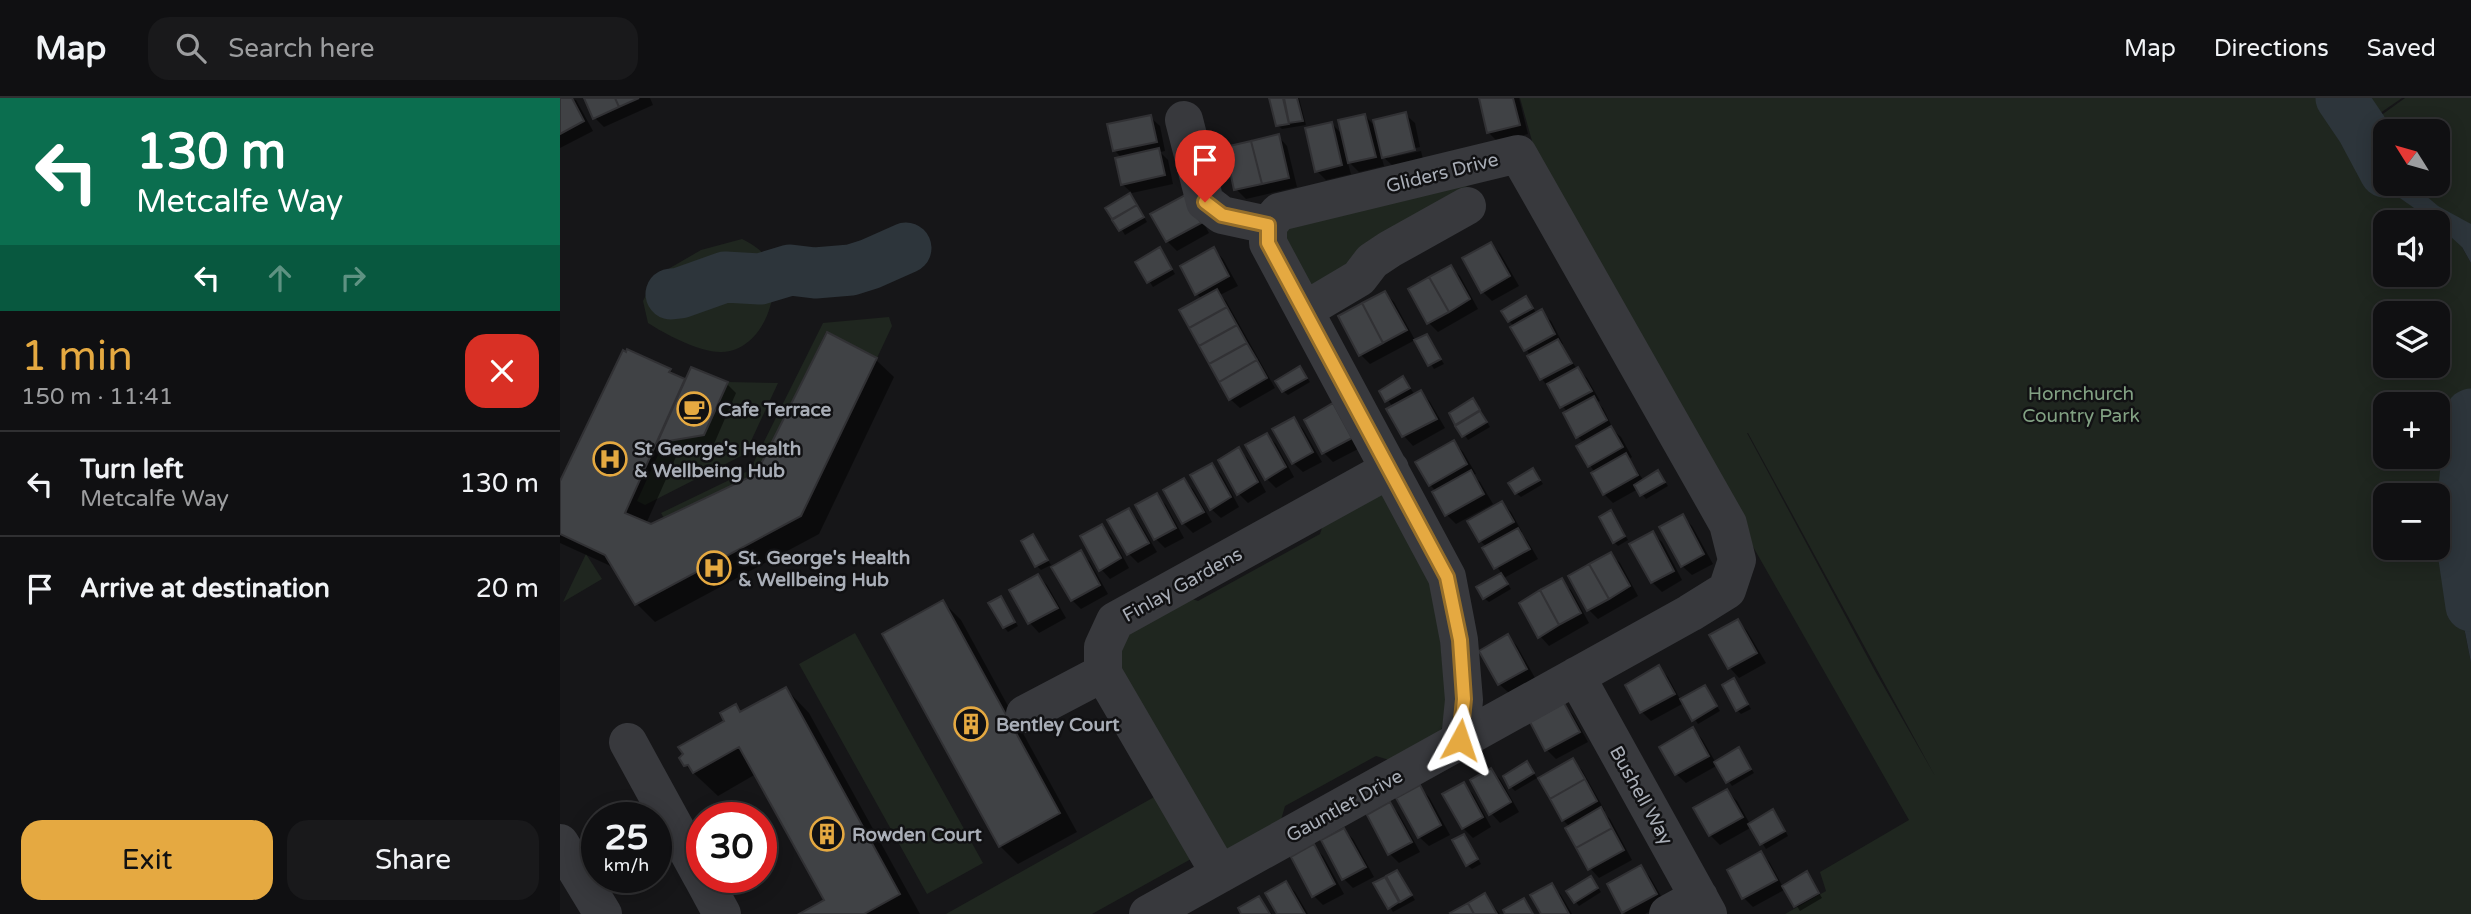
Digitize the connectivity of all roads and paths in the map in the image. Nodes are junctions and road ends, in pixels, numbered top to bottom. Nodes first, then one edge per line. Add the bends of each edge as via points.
1 (1184, 120) dead end
2 (1466, 206) dead end
3 (1268, 225) junction
4 (1305, 310) junction
5 (1390, 469) junction
6 (1103, 673) junction
7 (1576, 676) junction
8 (1025, 714) dead end
9 (1460, 740) junction
10 (628, 742) dead end
11 (560, 843) edge
12 (686, 848) edge
13 (1220, 874) junction
14 (711, 893) edge
15 (1692, 908) edge
16 (603, 914) edge
17 (722, 914) edge
18 (1148, 914) edge

1 - 3 street via 1205,202 1222,215
2 - 4 street via 1390,249 1372,261 1359,278
3 - 4 street via 1268,243
3 - 7 street, Gliders Drive via 1279,212 1518,154 1728,524 1737,560 1727,590
4 - 5 street
5 - 6 street, Finlay Gardens via 1115,621 1103,647
5 - 9 street via 1447,577 1460,640 1464,699
6 - 8 street
6 - 13 street
7 - 9 street, Gauntlet Drive
7 - 15 street, Bushell Way
9 - 13 street, Gauntlet Drive
10 - 12 street
11 - 16 street
13 - 18 street, Gauntlet Drive
14 - 17 street

